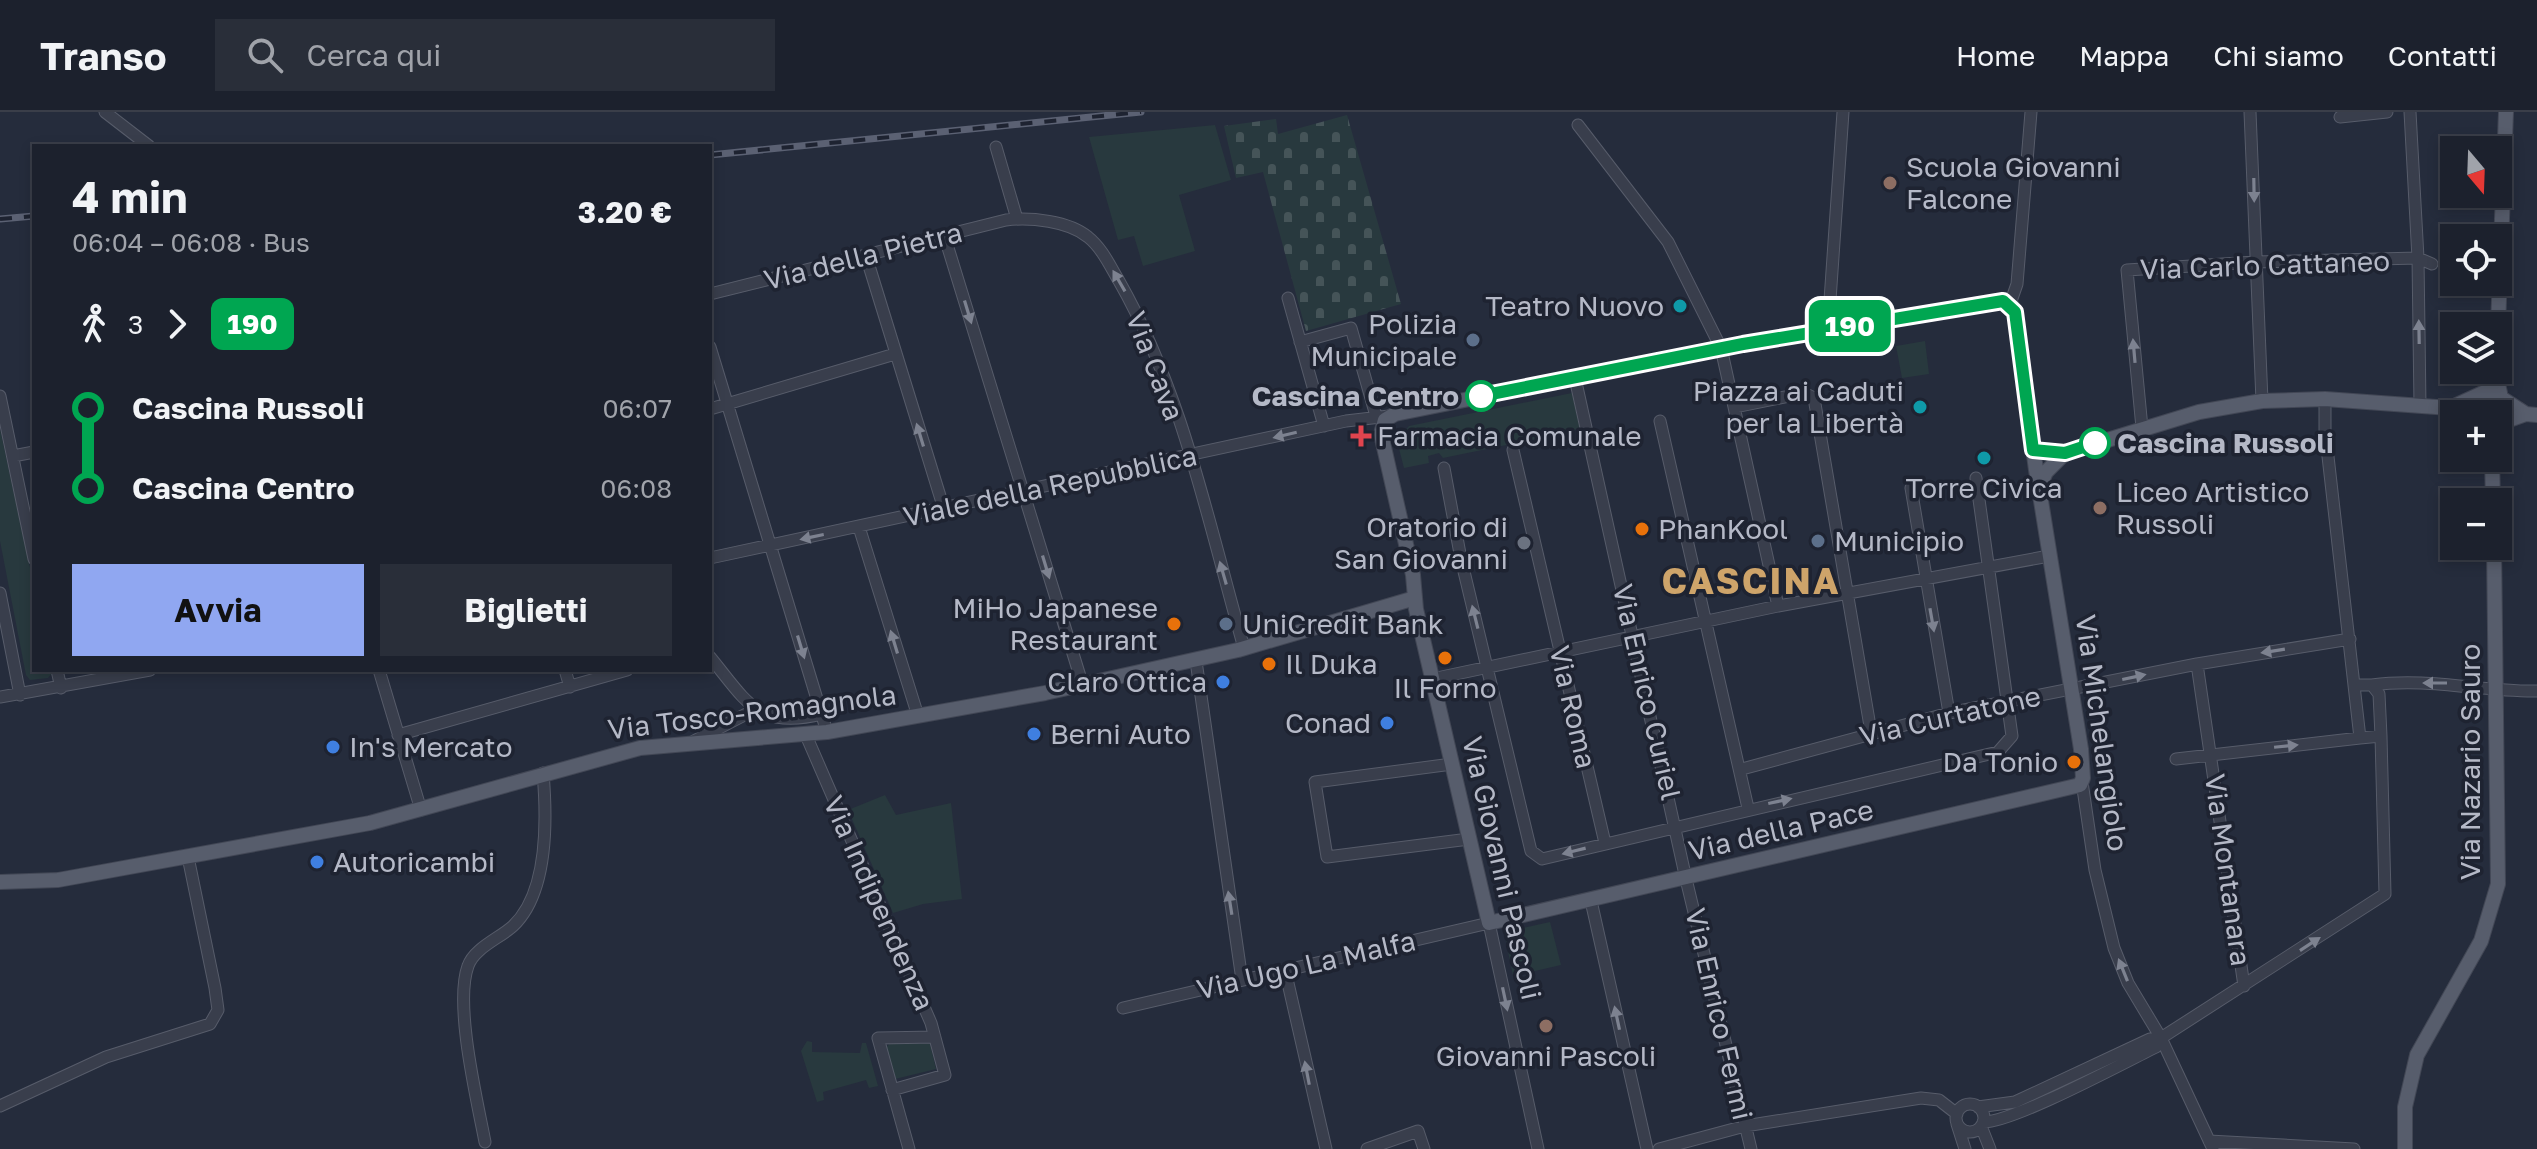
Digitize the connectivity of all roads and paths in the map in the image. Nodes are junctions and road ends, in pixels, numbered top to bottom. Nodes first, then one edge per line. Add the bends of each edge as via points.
1 (105, 112) edge
2 (1843, 112) edge
3 (2031, 112) edge
4 (2250, 112) edge
5 (2387, 112) edge
6 (2410, 112) edge
7 (2506, 112) edge
8 (2340, 117) dead end
9 (1578, 125) dead end
10 (146, 144) edge
11 (996, 147) dead end
12 (1017, 219) junction
13 (945, 238) junction
14 (866, 256) junction
15 (2418, 258) junction
16 (2255, 262) junction
17 (2432, 264) dead end
18 (712, 294) edge
19 (1288, 298) dead end
20 (2010, 304) junction
21 (2499, 312) edge
22 (1828, 329) junction
23 (1300, 342) junction
24 (1721, 348) junction
25 (712, 354) edge
26 (895, 354) junction
27 (1575, 378) junction
28 (2487, 384) edge
29 (2499, 384) edge
30 (0, 396) edge
31 (2503, 397) junction
32 (2325, 399) junction
33 (2475, 400) edge
34 (2476, 400) edge
35 (2504, 400) edge
36 (2262, 401) junction
37 (726, 405) junction
38 (2420, 406) junction
39 (1735, 407) junction
40 (712, 408) edge
41 (2440, 409) edge
42 (2532, 414) edge
43 (1383, 416) junction
44 (2512, 420) edge
45 (1660, 421) dead end
46 (1324, 426) junction
47 (2142, 428) junction
48 (1513, 450) dead end
49 (2033, 450) junction
50 (32, 452) edge
51 (2065, 453) junction
52 (13, 456) junction
53 (1189, 457) junction
54 (1444, 468) dead end
55 (1976, 478) dead end
56 (1911, 488) dead end
57 (2039, 488) junction
58 (1023, 492) junction
59 (944, 509) junction
60 (859, 527) junction
61 (770, 545) junction
62 (32, 549) edge
63 (2049, 556) junction
64 (712, 558) edge
65 (2494, 560) edge
66 (1988, 565) junction
67 (1925, 579) junction
68 (0, 593) edge
69 (1847, 594) junction
70 (1415, 598) junction
71 (1778, 606) junction
72 (1707, 621) junction
73 (1634, 635) junction
74 (2350, 639) junction
75 (1244, 648) junction
76 (1559, 651) junction
77 (712, 659) edge
78 (1196, 661) junction
79 (2197, 664) junction
80 (1488, 666) junction
81 (57, 672) edge
82 (140, 672) edge
83 (380, 672) edge
84 (566, 672) edge
85 (620, 672) edge
86 (1432, 679) junction
87 (2354, 685) junction
88 (2372, 685) junction
89 (1083, 686) junction
90 (570, 687) junction
91 (61, 688) junction
92 (2072, 690) junction
93 (2496, 691) junction
94 (2537, 691) edge
95 (20, 695) junction
96 (0, 697) edge
97 (2006, 701) junction
98 (754, 710) junction
99 (1949, 713) junction
100 (822, 714) junction
101 (918, 716) junction
102 (827, 732) junction
103 (1871, 732) junction
104 (805, 733) junction
105 (398, 735) junction
106 (2381, 736) junction
107 (2360, 738) junction
108 (692, 742) junction
109 (2211, 754) junction
110 (2176, 759) dead end
111 (1452, 764) junction
112 (1742, 769) junction
113 (543, 773) junction
114 (2082, 782) junction
115 (1748, 808) junction
116 (421, 810) junction
117 (1677, 826) junction
118 (1469, 839) junction
119 (1605, 843) junction
120 (188, 857) junction
121 (1686, 879) junction
122 (0, 882) edge
123 (1591, 901) junction
124 (1489, 923) junction
125 (1285, 970) junction
126 (1242, 980) junction
127 (2244, 986) junction
128 (1123, 1008) dead end
129 (935, 1037) junction
130 (2161, 1038) junction
131 (892, 1090) junction
132 (0, 1106) edge
133 (1978, 1107) junction
134 (1957, 1119) junction
135 (1982, 1124) junction
136 (1745, 1126) junction
137 (485, 1142) dead end
138 (1702, 1143) edge
139 (2211, 1145) edge
140 (909, 1149) edge
141 (1326, 1149) edge
142 (1367, 1149) edge
143 (1424, 1149) edge
144 (1538, 1149) edge
145 (1647, 1149) edge
146 (1659, 1149) edge
147 (1751, 1149) edge
148 (1965, 1149) edge
149 (1990, 1149) edge
150 (2354, 1149) edge
151 (2405, 1149) edge

1 - 10 street
2 - 22 street
3 - 20 street via 2017,284
4 -> 16 street
5 - 8 street
6 - 15 street, Via Carlo Cattaneo
7 - 21 main road
9 - 24 street via 1668,242
11 - 12 street
12 - 13 street, Via della Pietra
53 -> 12 street, Via Cava via 1149,337 1097,246 1071,228
13 - 14 street, Via della Pietra
13 -> 58 street
14 - 18 street, Via della Pietra
14 - 26 street
15 - 16 street, Via Carlo Cattaneo
15 - 17 street, Via Carlo Cattaneo
38 -> 15 street, Via Carlo Cattaneo
16 - 36 street
47 -> 16 street, Via Carlo Cattaneo via 2127,270
19 - 23 street
20 - 22 main road via 1999,301
20 - 49 main road, Via Michelangiolo
22 - 24 main road
23 - 43 street via 1351,328
23 - 46 street
24 - 27 main road
24 - 39 street
25 - 37 street
26 - 37 street
59 -> 26 street
27 - 43 main road
27 - 73 street, Via Enrico Curiel
28 - 33 main road
29 - 31 main road
30 - 52 street
31 - 34 main road via 2489,390
31 - 35 main road
31 - 42 main road
32 - 36 main road
32 - 38 main road
32 - 74 street
36 - 47 main road
37 - 40 street
37 - 61 street
38 - 41 main road
39 - 69 street via 1804,393 1813,396
39 - 71 street
42 - 44 main road
43 - 46 street, Viale della Repubblica
43 - 70 main road, Via Giovanni Pascoli via 1381,434
45 - 72 street
46 -> 53 street, Viale della Repubblica
47 - 51 main road
48 - 76 street, Via Roma
49 - 51 main road
49 - 57 main road, Via Michelangiolo
50 - 52 street
51 - 57 main road
52 - 62 street
53 - 58 street, Viale della Repubblica
75 -> 53 street, Via Cava
80 -> 54 street
55 - 66 street
56 - 67 street
57 - 63 main road, Via Michelangiolo
58 - 59 street, Viale della Repubblica
58 -> 89 street
59 - 60 street, Viale della Repubblica
60 -> 61 street, Viale della Repubblica
101 -> 60 street
61 - 64 street, Viale della Repubblica
61 -> 100 street
63 - 66 street
63 - 92 main road, Via Michelangiolo
65 - 93 main road, Via Nazario Sauro
66 - 67 street
66 - 97 street
67 - 69 street
67 -> 99 street
68 - 95 street
69 - 71 street
69 - 103 street
70 - 75 main road, Via Tosco-Romagnola
70 - 86 main road, Via Giovanni Pascoli
71 - 72 street
72 - 73 street
72 - 112 street
73 - 76 street
73 - 117 street, Via Enrico Curiel
74 -> 79 street, Via Curtatone
74 - 87 street
75 - 78 main road, Via Tosco-Romagnola
76 - 80 street
76 - 119 street, Via Roma
77 - 98 street
78 - 89 main road, Via Tosco-Romagnola
126 -> 78 street
92 -> 79 street, Via Curtatone
79 - 109 street, Via Montanara
80 - 86 street
119 -> 80 street via 1542,859 1531,851
81 - 91 street
82 - 91 street
83 - 105 street
84 - 90 street
85 - 90 street
86 - 111 main road, Via Giovanni Pascoli
87 - 88 street
87 - 107 street
93 -> 88 street via 2464,683
88 - 106 street via 2379,694
89 - 101 main road, Via Tosco-Romagnola
90 - 105 street
91 - 95 street
92 - 97 street, Via Curtatone
92 - 114 main road, Via Michelangiolo
93 - 94 street
93 - 151 main road, Via Nazario Sauro via 2496,894 2481,941 2417,1055 2405,1107
95 - 96 street
97 - 99 street, Via Curtatone
115 -> 97 street via 1998,752 2012,736
98 - 100 street via 787,721
98 - 108 street
99 - 103 street, Via Curtatone
100 - 102 street
101 - 102 main road, Via Tosco-Romagnola
102 - 104 main road, Via Tosco-Romagnola
103 - 112 street, Via Curtatone
104 - 108 main road, Via Tosco-Romagnola
104 - 129 street, Via Indipendenza
105 - 116 street
106 - 107 street, Via Montanara
127 -> 106 street via 2385,894
109 -> 107 street, Via Montanara
108 - 113 main road, Via Tosco-Romagnola via 640,748
109 - 110 street, Via Montanara
109 - 127 street, Via Montanara
111 - 118 main road, Via Giovanni Pascoli
111 - 118 street via 1315,782 1327,857
112 - 115 street
113 - 116 main road, Via Tosco-Romagnola
113 - 137 street via 544,831 531,900 518,921 472,957 466,969 471,1071
114 - 121 main road, Via della Pace via 2066,791
130 -> 114 street, Via Michelangiolo via 2114,948
115 - 117 street
116 - 120 main road, Via Tosco-Romagnola
117 - 119 street
117 - 121 street, Via Enrico Curiel
118 - 124 main road, Via Giovanni Pascoli
120 - 122 main road, Via Tosco-Romagnola via 58,880
120 - 132 street via 218,1010 210,1024 106,1057
121 - 123 main road, Via della Pace
121 - 136 street, Via Enrico Fermi
123 - 124 main road, Via della Pace
145 -> 123 street
124 - 125 street, Via Ugo La Malfa
124 -> 144 street, Via Giovanni Pascoli
125 - 126 street, Via Ugo La Malfa
141 -> 125 street
126 - 128 street, Via Ugo La Malfa
127 - 130 street
129 - 131 street, Via Indipendenza via 945,1075
129 - 131 street via 878,1038
130 - 133 street via 2015,1102
130 - 135 street via 2156,1047
130 - 139 street, Via Michelangiolo
131 - 140 street
133 - 134 street via 1965,1105
133 - 135 street
134 - 135 street via 1970,1131
134 - 136 street via 1939,1100 1921,1098
134 - 148 street
135 - 149 street
136 - 138 street
136 - 147 street, Via Enrico Fermi
138 - 146 street
139 - 150 street
142 - 143 street via 1418,1131

